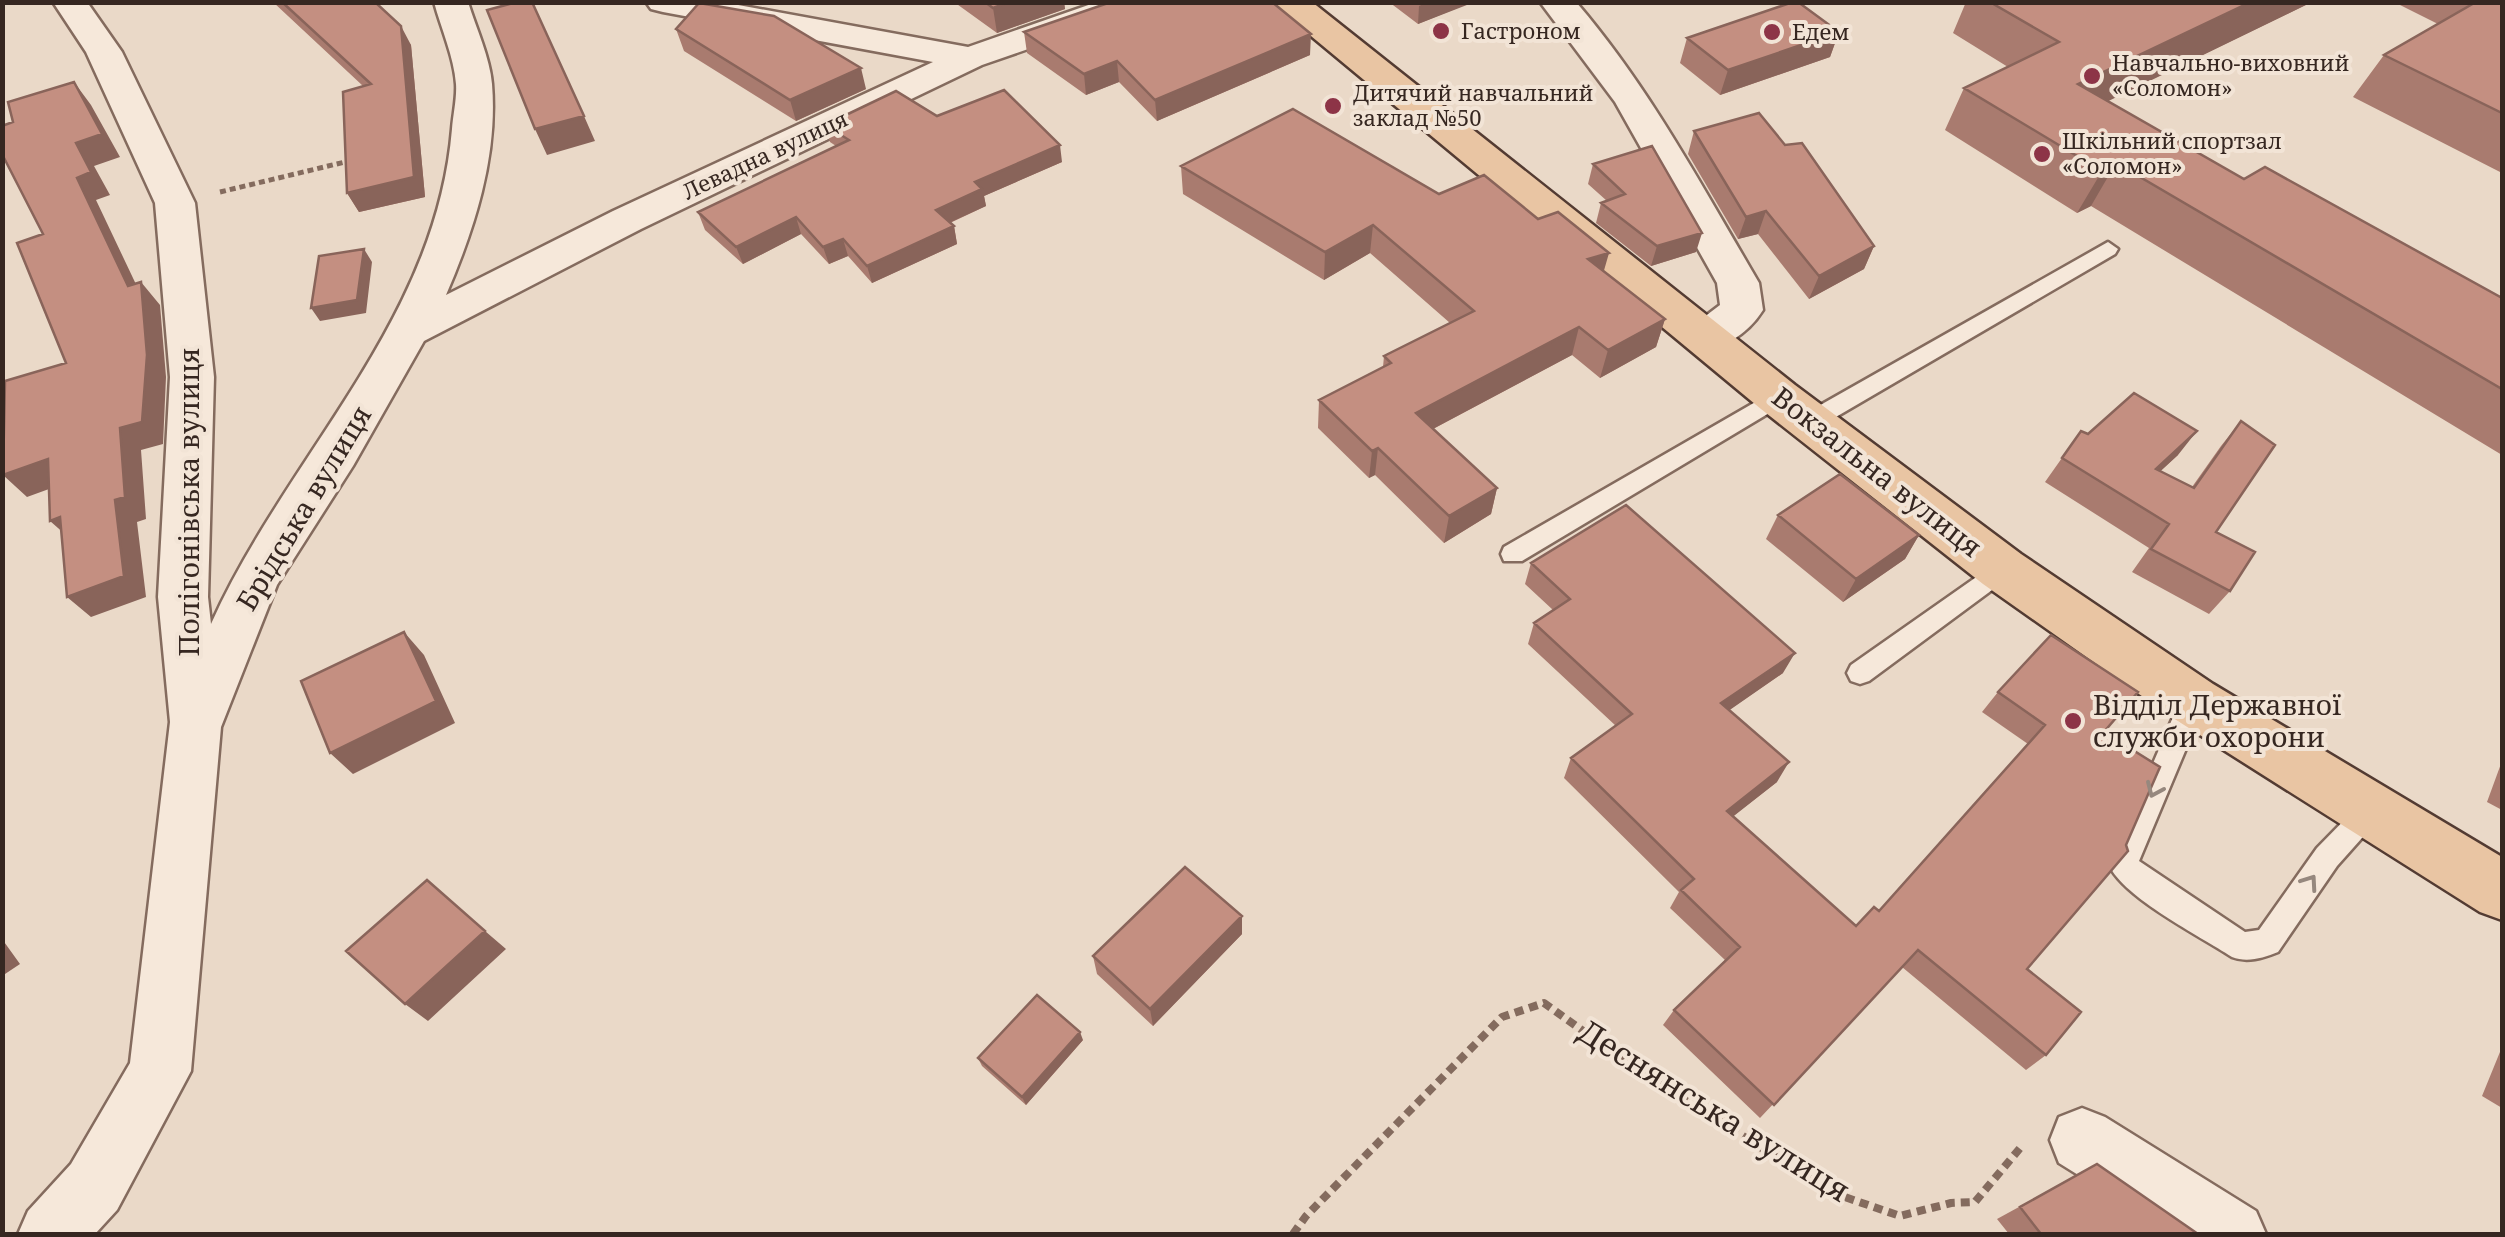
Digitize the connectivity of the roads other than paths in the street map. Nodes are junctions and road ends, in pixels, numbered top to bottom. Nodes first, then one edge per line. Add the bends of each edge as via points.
1 (70, 2) edge
2 (451, 2) edge
3 (663, 2) edge
4 (1131, 2) edge
5 (1288, 2) edge
6 (1557, 2) edge
7 (970, 58) junction
8 (2108, 250) dead end
9 (408, 331) junction
10 (1706, 337) junction
11 (1794, 409) junction
12 (1513, 554) dead end
13 (2002, 569) junction
14 (1860, 673) dead end
15 (2193, 701) junction
16 (194, 727) junction
17 (2372, 811) junction
18 (2502, 891) edge
19 (2082, 1140) road end
20 (50, 1234) edge
21 (2234, 1234) edge

1 - 16 street, Полігонівська вулиця via 104,52 175,202 192,376 183,598
2 - 9 street, Брідська вулиця via 474,83 469,154 454,231
3 - 7 street
4 - 7 street, Левадна вулиця
5 - 10 main road, Вокзальна вулиця
6 - 10 street via 1643,116 1738,283 1742,310
7 - 9 street, Левадна вулиця
8 - 11 lane
9 - 16 street, Брідська вулиця via 256,578
10 - 11 main road, Вокзальна вулиця
11 - 12 lane
11 - 13 main road, Вокзальна вулиця
13 - 14 lane
13 - 15 main road, Вокзальна вулиця
15 - 17 main road, Вокзальна вулиця
15 -> 17 lane via 2123,864 2242,946 2268,942 2328,857
16 - 20 street, Брідська вулиця via 160,1071 94,1187
17 - 18 main road, Вокзальна вулиця
19 - 21 street

